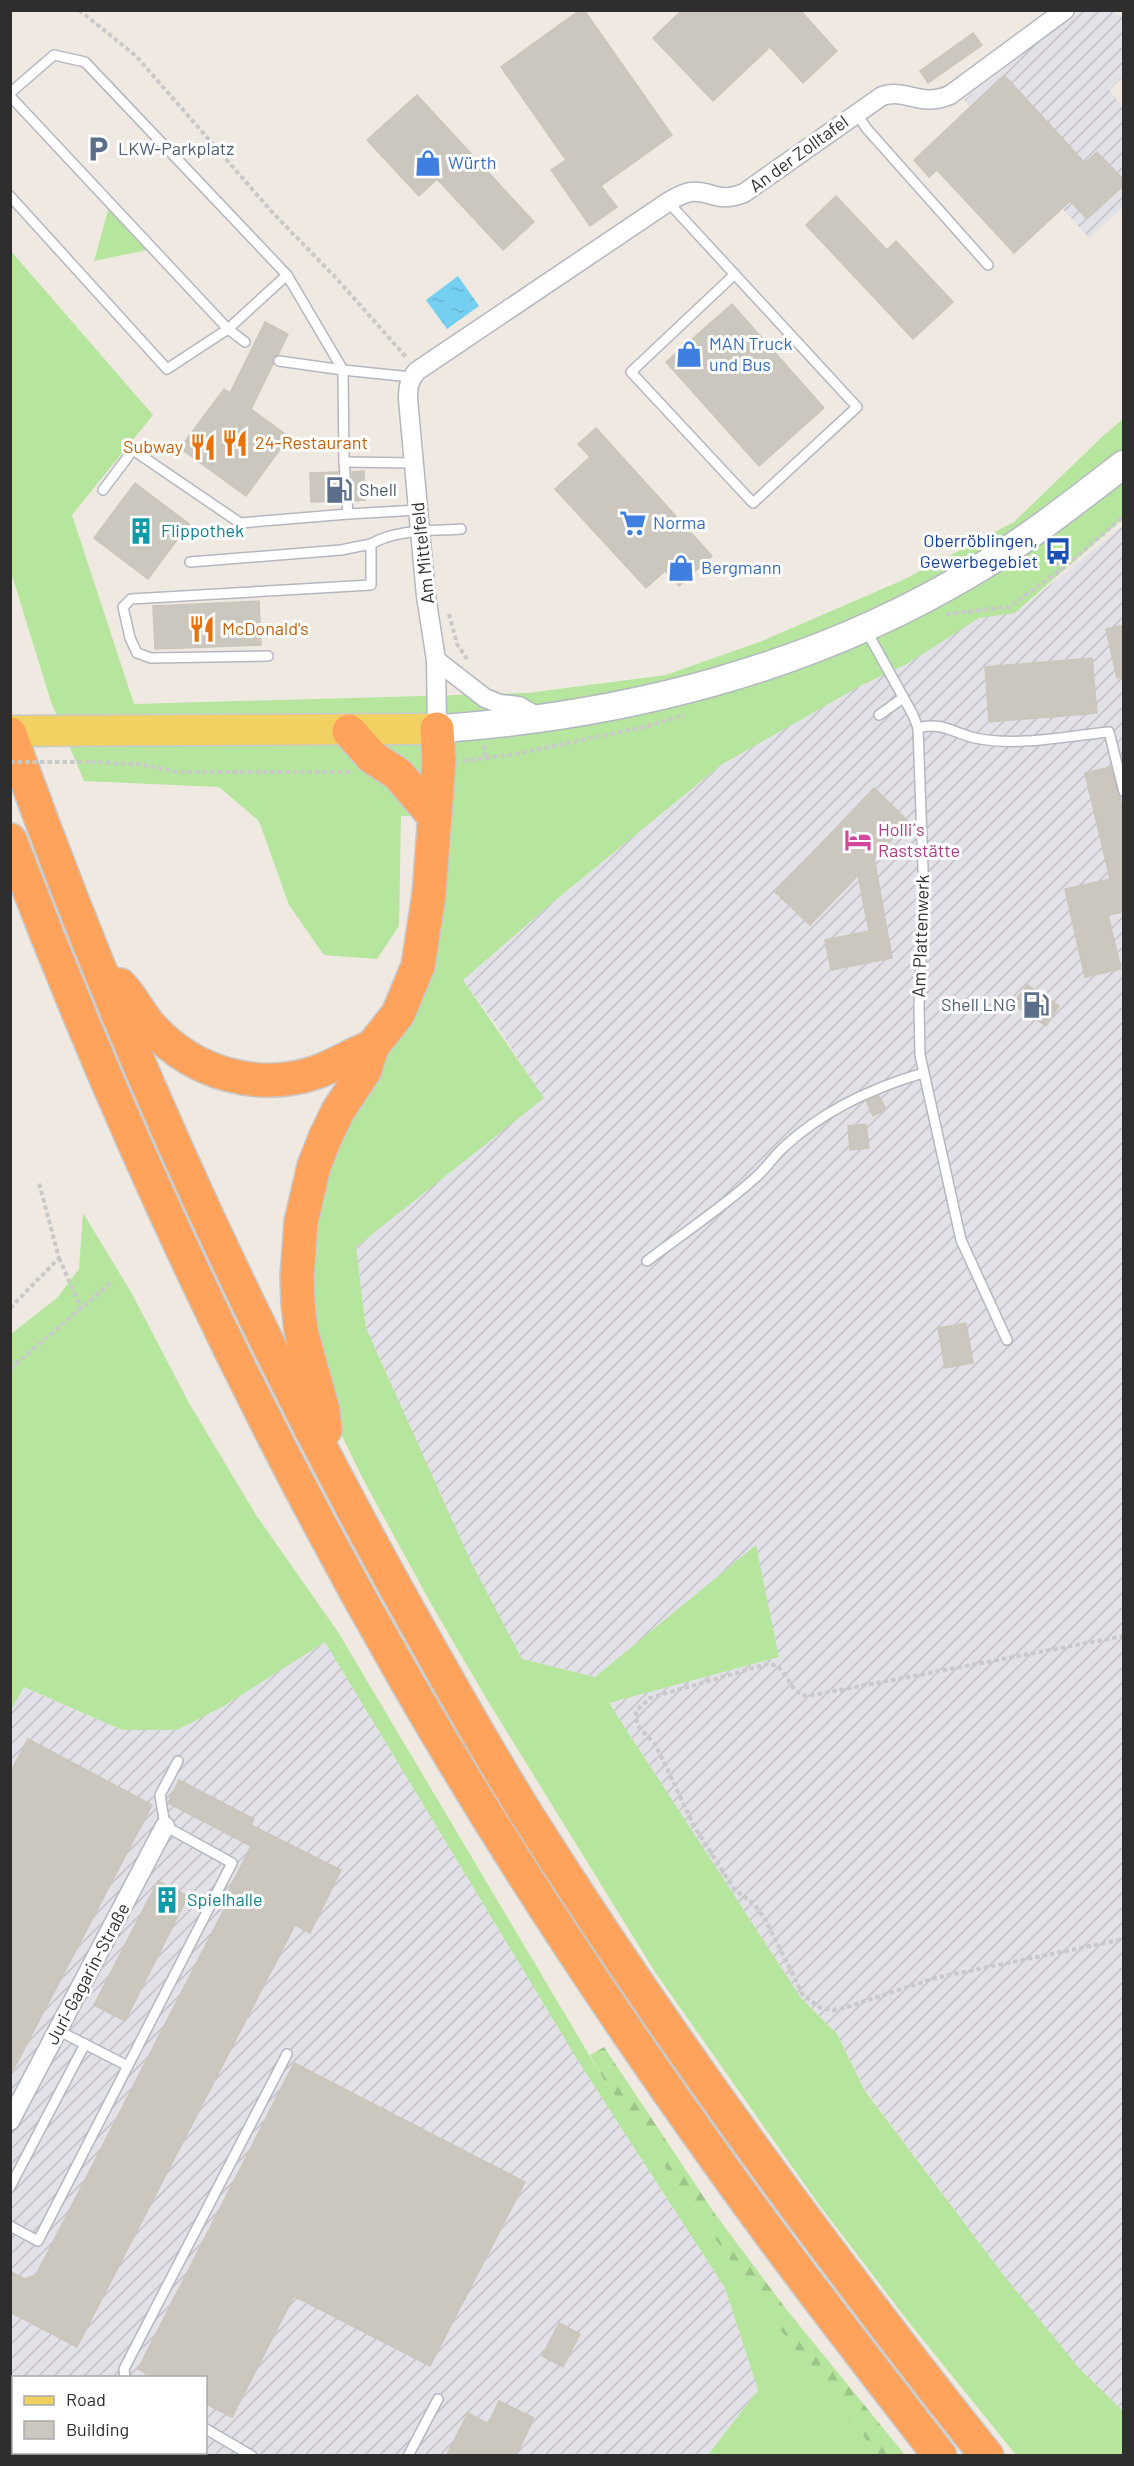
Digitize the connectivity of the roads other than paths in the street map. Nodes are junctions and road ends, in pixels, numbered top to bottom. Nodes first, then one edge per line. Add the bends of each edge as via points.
1 (1065, 10) edge
2 (10, 94) edge
3 (856, 113) junction
4 (10, 196) edge
5 (668, 202) junction
6 (987, 265) dead end
7 (735, 274) junction
8 (287, 275) junction
9 (228, 329) junction
10 (245, 342) dead end
11 (279, 361) dead end
12 (342, 370) junction
13 (414, 374) junction
14 (344, 462) junction
15 (415, 463) junction
16 (1124, 464) edge
17 (103, 490) dead end
18 (418, 510) junction
19 (348, 514) junction
20 (461, 529) dead end
21 (420, 531) junction
22 (371, 544) junction
23 (190, 562) dead end
24 (865, 628) junction
25 (268, 656) dead end
26 (436, 660) junction
27 (903, 698) junction
28 (879, 715) dead end
29 (540, 718) junction
30 (918, 728) junction
31 (437, 729) junction
32 (349, 731) junction
33 (10, 733) edge
34 (1124, 792) edge
35 (434, 816) junction
36 (10, 840) edge
37 (93, 955) junction
38 (372, 1047) junction
39 (923, 1073) junction
40 (646, 1262) dead end
41 (1006, 1340) dead end
42 (329, 1465) junction
43 (178, 1761) dead end
44 (165, 1826) junction
45 (59, 2031) junction
46 (85, 2044) junction
47 (287, 2054) dead end
48 (128, 2066) junction
49 (10, 2121) edge
50 (10, 2187) edge
51 (10, 2226) edge
52 (125, 2376) edge
53 (438, 2399) dead end
54 (207, 2429) edge
55 (252, 2456) edge
56 (408, 2456) edge
57 (940, 2456) edge
58 (987, 2456) edge

1 - 3 street, An der Zolltafel via 950,95 932,101 892,93
2 - 8 lane via 54,55 85,62
2 - 9 lane
3 - 5 street, An der Zolltafel via 744,193 720,198 693,192
3 - 6 lane
4 - 9 lane via 167,369
5 - 7 lane
5 - 13 street, An der Zolltafel
7 - 7 lane via 631,372 753,503 857,407
8 - 9 lane
8 - 12 lane
9 - 10 lane
11 - 12 lane
12 - 13 lane
12 - 14 lane
13 - 15 street, Am Mittelfeld via 408,385 408,399
14 - 15 lane
14 - 19 lane
15 - 18 street, Am Mittelfeld
16 - 24 main road via 1001,555
17 - 19 lane via 133,450 240,523
18 - 19 lane
18 - 21 street, Am Mittelfeld
20 - 21 lane
21 - 22 lane
21 - 26 street, Am Mittelfeld
22 - 23 lane via 341,550
22 - 25 lane via 371,585 131,599 123,608 137,653 151,658
24 - 27 lane, Am Plattenwerk
24 - 29 main road via 790,660 719,681 652,698
26 - 29 street via 485,699 519,706
26 - 31 street, Am Mittelfeld
27 - 28 lane
27 - 30 lane, Am Plattenwerk
29 - 31 main road
30 - 34 lane via 930,724 946,726 973,737 1003,742 1109,732
30 - 39 lane, Am Plattenwerk via 924,897 918,1034
31 - 32 main road
31 - 35 highway via 439,761
32 - 33 main road
32 - 35 highway via 372,757 398,774
33 - 37 highway
35 - 38 highway via 427,923 418,966 398,1014
36 - 57 highway via 157,1194 321,1526 409,1684 510,1851 664,2085 825,2307
37 - 38 highway via 165,1041 198,1064 216,1071 256,1080 297,1077
37 - 42 highway via 183,1165
38 - 42 highway via 314,1166 298,1249 301,1331 323,1411
39 - 40 lane via 862,1095 813,1124 783,1148 756,1178
39 - 41 lane, Am Plattenwerk via 961,1240
42 - 58 highway via 519,1803 639,1987 753,2150
43 - 44 lane via 160,1796
44 - 45 street, Juri-Gagarin-Straße
44 - 48 lane via 232,1863
45 - 46 lane
45 - 49 street, Juri-Gagarin-Straße
46 - 48 lane
46 - 50 lane
47 - 52 lane via 124,2369
48 - 51 lane via 38,2241
53 - 56 lane
54 - 55 lane

